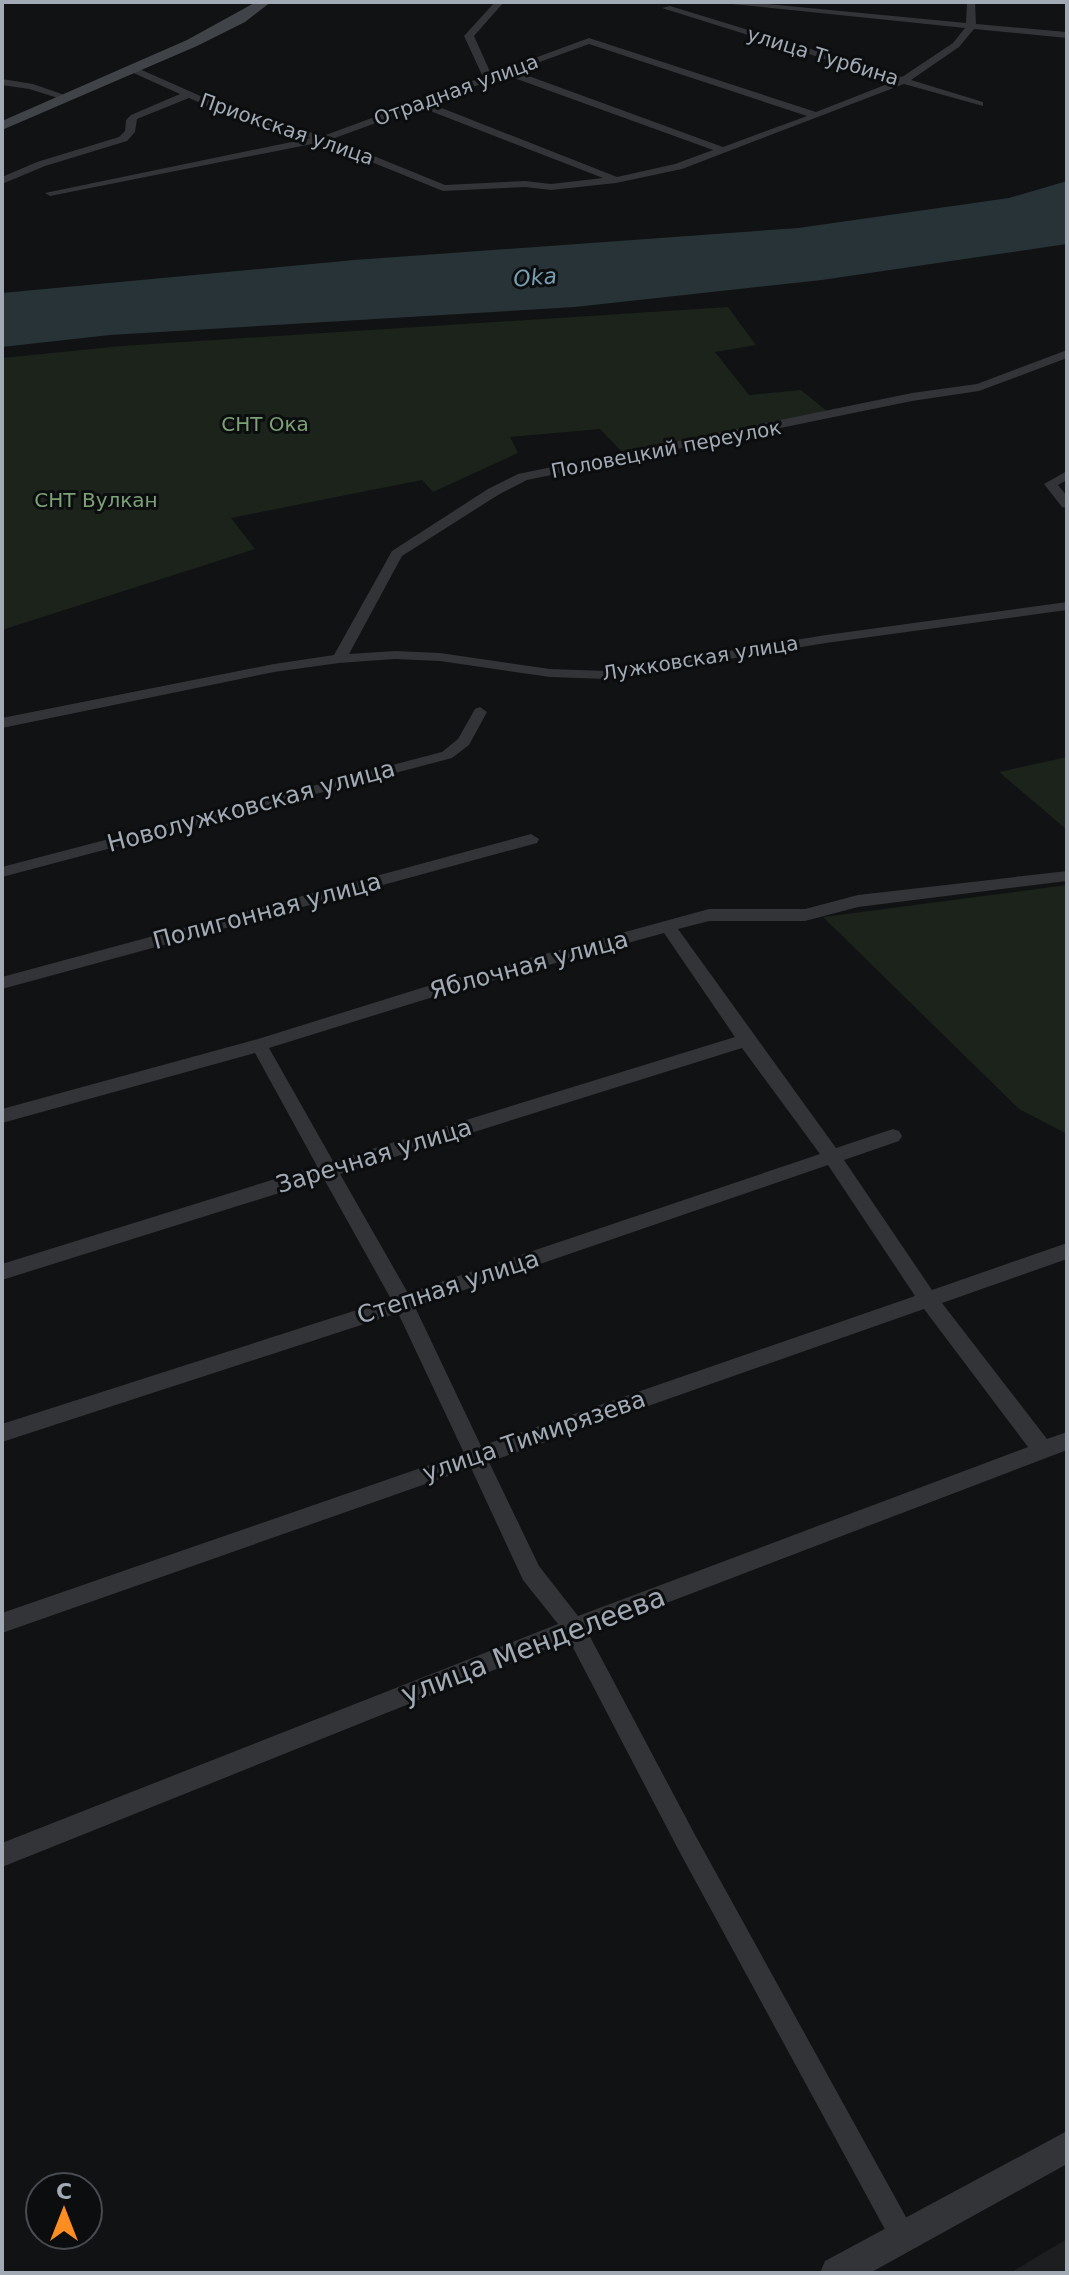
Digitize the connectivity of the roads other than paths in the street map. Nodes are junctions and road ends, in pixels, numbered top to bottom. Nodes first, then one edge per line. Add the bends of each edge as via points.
1 (265, 2) edge
2 (500, 2) edge
3 (678, 2) edge
4 (717, 2) edge
5 (971, 2) edge
6 (971, 27) junction
7 (1067, 35) edge
8 (132, 69) junction
9 (505, 71) junction
10 (488, 77) junction
11 (903, 81) junction
12 (2, 82) edge
13 (189, 94) junction
14 (68, 98) junction
15 (420, 103) junction
16 (980, 104) dead end
17 (814, 115) junction
18 (2, 126) edge
19 (323, 139) junction
20 (724, 151) junction
21 (616, 180) junction
22 (2, 181) edge
23 (50, 193) dead end
24 (1067, 354) edge
25 (1067, 475) edge
26 (1067, 504) edge
27 (1067, 606) edge
28 (339, 659) junction
29 (480, 712) dead end
30 (2, 723) edge
31 (531, 839) dead end
32 (2, 872) edge
33 (1067, 876) edge
34 (668, 927) junction
35 (2, 983) edge
36 (746, 1040) junction
37 (259, 1045) junction
38 (2, 1116) edge
39 (893, 1136) dead end
40 (833, 1158) junction
41 (329, 1171) junction
42 (1067, 1251) edge
43 (2, 1272) edge
44 (928, 1299) junction
45 (403, 1303) junction
46 (2, 1433) edge
47 (1067, 1441) edge
48 (1043, 1450) junction
49 (475, 1457) junction
50 (2, 1623) edge
51 (574, 1628) junction
52 (2, 1855) edge
53 (1067, 2147) edge
54 (903, 2237) junction
55 (837, 2273) edge

1 - 8 main road
2 - 10 street via 469,36
3 - 11 street, улица Турбина via 667,8
4 - 6 street
5 - 6 street
6 - 7 street
6 - 11 street via 956,45
8 - 13 street, Приокская улица
8 - 14 main road
9 - 10 street, Отрадная улица
9 - 17 street, Отрадная улица via 589,41
9 - 20 street
10 - 15 street, Отрадная улица
11 - 16 street, улица Турбина
11 - 17 street
12 - 14 street
13 - 19 street, Приокская улица
13 - 22 street via 134,117 123,139
14 - 18 main road
15 - 19 street, Отрадная улица
15 - 21 street
17 - 20 street
19 - 21 street, Приокская улица via 443,188
19 - 23 street, Отрадная улица
20 - 21 street
24 - 28 street, Половецкий переулок via 979,387 523,477 397,554
25 - 26 street via 1050,484
27 - 28 street, Лужковская улица via 606,675 550,673 440,657
28 - 30 street, Лужковская улица
29 - 32 street, Новолужковская улица via 464,742 447,755
31 - 35 street, Полигонная улица
33 - 34 street, Яблочная улица via 858,901 805,915 709,915
34 - 36 street
34 - 37 street, Яблочная улица via 431,991
36 - 40 street
36 - 41 street, Заречная улица
37 - 38 street, Яблочная улица
37 - 41 street
39 - 40 street, Степная улица
40 - 44 street
40 - 45 street, Степная улица
41 - 43 street, Заречная улица
41 - 45 street
42 - 44 street, улица Тимирязева
44 - 48 street
44 - 49 street, улица Тимирязева
45 - 46 street, Степная улица
45 - 49 street
47 - 48 street, улица Менделеева
48 - 51 street, улица Менделеева
49 - 50 street, улица Тимирязева
49 - 51 street via 531,1573
51 - 52 street, улица Менделеева
51 - 54 street
53 - 54 street
54 - 55 street

